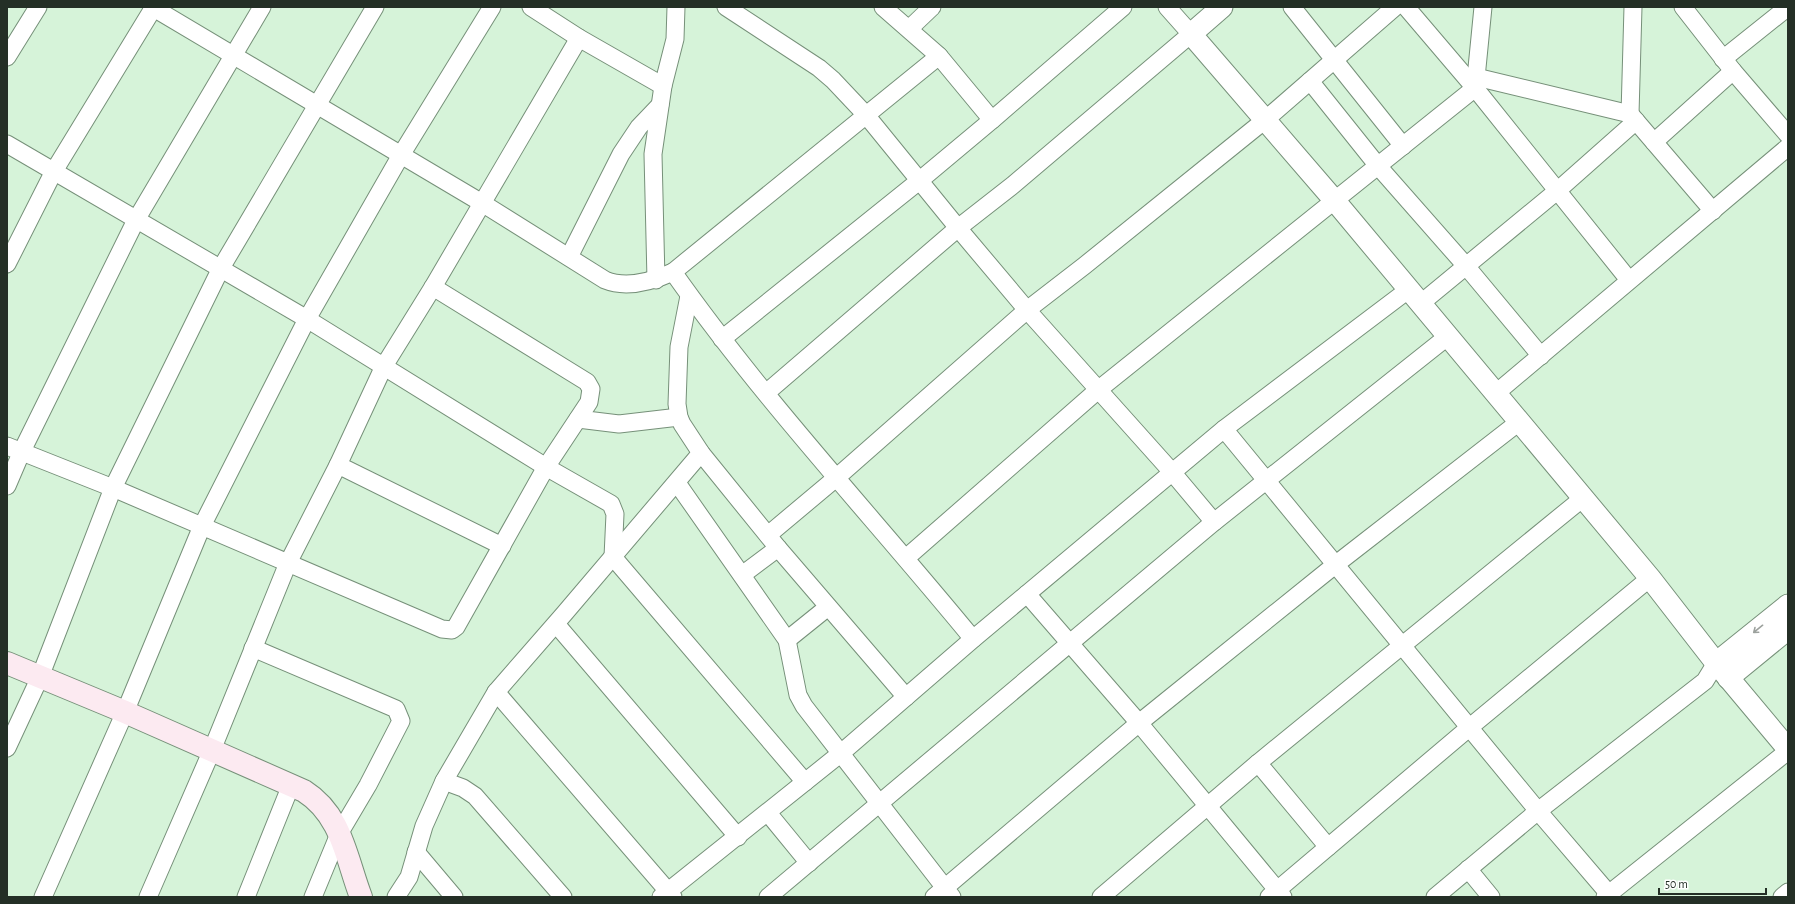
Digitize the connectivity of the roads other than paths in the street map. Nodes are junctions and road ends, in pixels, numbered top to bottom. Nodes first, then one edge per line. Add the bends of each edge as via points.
1 (38, 7) edge
2 (153, 7) edge
3 (262, 7) edge
4 (375, 7) edge
5 (492, 7) edge
6 (531, 7) edge
7 (676, 7) edge
8 (726, 7) edge
9 (883, 7) edge
10 (932, 7) edge
11 (1123, 7) edge
12 (1167, 7) edge
13 (1222, 7) edge
14 (1292, 7) edge
15 (1395, 7) edge
16 (1406, 7) edge
17 (1483, 7) edge
18 (1633, 7) edge
19 (1683, 7) edge
20 (1788, 7) edge
21 (909, 29) junction
22 (1191, 34) junction
23 (579, 38) junction
24 (234, 55) junction
25 (939, 56) junction
26 (7, 57) edge
27 (1334, 60) junction
28 (1728, 65) junction
29 (1310, 81) junction
30 (1476, 83) junction
31 (663, 86) junction
32 (660, 105) junction
33 (317, 106) junction
34 (866, 115) junction
35 (1633, 117) junction
36 (992, 120) junction
37 (1265, 120) junction
38 (1788, 135) edge
39 (1654, 142) junction
40 (7, 144) edge
41 (1403, 146) junction
42 (1788, 147) edge
43 (401, 155) junction
44 (1378, 166) junction
45 (54, 171) junction
46 (919, 181) junction
47 (1557, 191) junction
48 (1335, 201) junction
49 (482, 203) junction
50 (1713, 211) junction
51 (136, 220) junction
52 (958, 228) junction
53 (569, 257) junction
54 (7, 264) edge
55 (1466, 266) junction
56 (221, 268) junction
57 (673, 272) junction
58 (656, 280) junction
59 (1629, 280) junction
60 (433, 287) junction
61 (690, 296) junction
62 (1414, 297) junction
63 (1027, 310) junction
64 (306, 319) junction
65 (1447, 337) junction
66 (722, 339) junction
67 (1541, 356) junction
68 (384, 366) junction
69 (1098, 390) junction
70 (766, 393) junction
71 (1495, 394) junction
72 (678, 417) junction
73 (578, 419) junction
74 (1519, 422) junction
75 (1224, 429) junction
76 (14, 448) edge
77 (702, 453) junction
78 (338, 465) junction
79 (546, 467) junction
80 (1172, 472) junction
81 (836, 478) junction
82 (1266, 481) junction
83 (677, 483) junction
84 (7, 486) edge
85 (113, 488) junction
86 (1583, 498) junction
87 (1214, 522) junction
88 (202, 526) junction
89 (773, 542) junction
90 (502, 546) junction
91 (613, 557) junction
92 (906, 558) junction
93 (288, 563) junction
94 (1335, 565) junction
95 (742, 575) junction
96 (1650, 578) junction
97 (1027, 594) junction
98 (1788, 605) edge
99 (828, 607) junction
100 (556, 624) junction
101 (1788, 629) edge
102 (973, 639) junction
103 (787, 640) junction
104 (1069, 643) junction
105 (1403, 644) junction
106 (253, 648) junction
107 (7, 663) edge
108 (1722, 670) junction
109 (40, 677) junction
110 (496, 692) junction
111 (906, 697) junction
112 (125, 712) junction
113 (1140, 723) junction
114 (1470, 727) junction
115 (7, 748) edge
116 (212, 750) junction
117 (1788, 750) edge
118 (840, 754) junction
119 (1258, 763) junction
120 (444, 781) junction
121 (806, 782) junction
122 (290, 785) junction
123 (880, 804) junction
124 (1207, 806) junction
125 (1538, 811) junction
126 (768, 813) junction
127 (339, 834) junction
128 (738, 837) junction
129 (1328, 847) junction
130 (416, 852) junction
131 (809, 862) junction
132 (1468, 870) junction
133 (1788, 892) edge
134 (944, 894) edge
135 (667, 895) edge
136 (1276, 895) edge
137 (1607, 895) edge
138 (43, 897) edge
139 (148, 897) edge
140 (246, 897) edge
141 (313, 897) edge
142 (361, 897) edge
143 (396, 897) edge
144 (454, 897) edge
145 (563, 897) edge
146 (768, 897) edge
147 (1101, 897) edge
148 (1435, 897) edge
149 (1491, 897) edge
150 (1782, 897) edge

1 - 26 street
2 - 24 street
2 - 45 street
3 - 24 street
4 - 33 street
5 - 43 street
6 - 23 street
7 - 31 street via 675,39
8 - 34 street via 819,68
9 - 21 street
10 - 21 street
11 - 36 street
12 - 22 street
13 - 22 street
14 - 27 street
15 - 27 street
16 - 30 street
17 - 30 street
18 - 35 street
19 - 28 street
20 - 28 street
21 - 25 street
22 - 37 street
22 - 52 street via 1013,185
23 - 31 street
23 - 49 street
24 - 33 street
24 - 51 street
25 - 34 street
25 - 36 street
27 - 29 street
27 - 41 street
28 - 38 street
28 - 39 street
29 - 37 street
29 - 44 street
30 - 35 street
30 - 41 street
30 - 47 street
31 - 32 street
32 - 53 street via 639,127 621,154
32 - 58 street via 652,154
33 - 43 street
33 - 56 street
34 - 46 street
34 - 57 street
35 - 39 street
35 - 47 street
36 - 46 street
37 - 48 street
37 - 63 street
39 - 50 street
40 - 45 street
41 - 44 street
42 - 50 street
43 - 49 street
43 - 64 street
44 - 48 street
44 - 55 street
45 - 51 street
45 - 54 street
46 - 52 street
46 - 66 street
47 - 55 street
47 - 59 street
48 - 62 street
48 - 69 street
49 - 53 street
49 - 60 street
50 - 59 street
51 - 56 street
51 - 76 street
52 - 63 street
52 - 70 street
53 - 58 street via 617,285
55 - 62 street
55 - 67 street
56 - 64 street
56 - 85 street
57 - 58 street
57 - 61 street
59 - 67 street
60 - 68 street
60 - 73 street via 587,382 591,389 589,402
61 - 66 street
61 - 72 street via 679,347
62 - 65 street
62 - 75 street
63 - 69 street
63 - 81 street
64 - 68 street
64 - 88 street
65 - 71 street
65 - 82 street
66 - 70 street
67 - 71 street
68 - 78 street
68 - 79 street
69 - 80 street
69 - 92 street
70 - 81 street
71 - 74 street
72 - 73 street via 619,424
72 - 77 street via 688,436
73 - 79 street
74 - 86 street
74 - 94 street
75 - 80 street
75 - 82 street
76 - 84 street
76 - 85 street
77 - 83 street
77 - 89 street
78 - 90 street
78 - 93 street
79 - 90 street
79 - 91 street via 614,508
80 - 87 street
80 - 97 street
81 - 89 street
81 - 92 street
82 - 87 street
82 - 94 street
83 - 91 street
83 - 95 street
85 - 88 street
85 - 109 street
86 - 96 street
86 - 105 street
87 - 104 street
88 - 93 street
88 - 112 street
89 - 95 street
89 - 99 street
90 - 93 street via 456,627 448,631
91 - 100 street
91 - 121 street
92 - 102 street
93 - 106 street
94 - 105 street
94 - 113 street
95 - 103 street
96 - 108 street
96 - 114 street
97 - 102 street
97 - 104 street
98 -> 108 street
99 - 103 street
99 - 111 street
100 - 110 street
100 - 128 street
101 - 108 street
102 - 111 street
103 - 118 street via 798,695
104 - 113 street
104 - 123 street
105 - 114 street
105 - 119 street
106 - 116 street
106 - 127 street via 396,709 399,714 401,721
107 - 109 main road
108 - 117 street
108 - 125 street
109 - 112 main road
109 - 115 street
110 - 120 street
110 - 135 street
111 - 118 street
112 - 116 main road
112 - 138 street
113 - 124 street
113 - 134 street
114 - 125 street
114 - 129 street
116 - 122 main road
116 - 139 street
117 - 137 street
118 - 121 street
118 - 123 street
119 - 124 street
119 - 129 street
120 - 130 street via 424,826
120 - 145 street via 475,796
121 - 126 street
122 - 127 main road via 317,799 329,814
122 - 140 street
123 - 131 street
123 - 134 street
124 - 136 street
124 - 147 street
125 - 132 street
125 - 137 street
126 - 128 street
126 - 131 street
127 - 141 street
127 - 142 main road
128 - 135 street
129 - 136 street
130 - 143 street via 409,877
130 - 144 street
131 - 146 street
132 - 148 street
132 - 149 street
133 - 150 street

